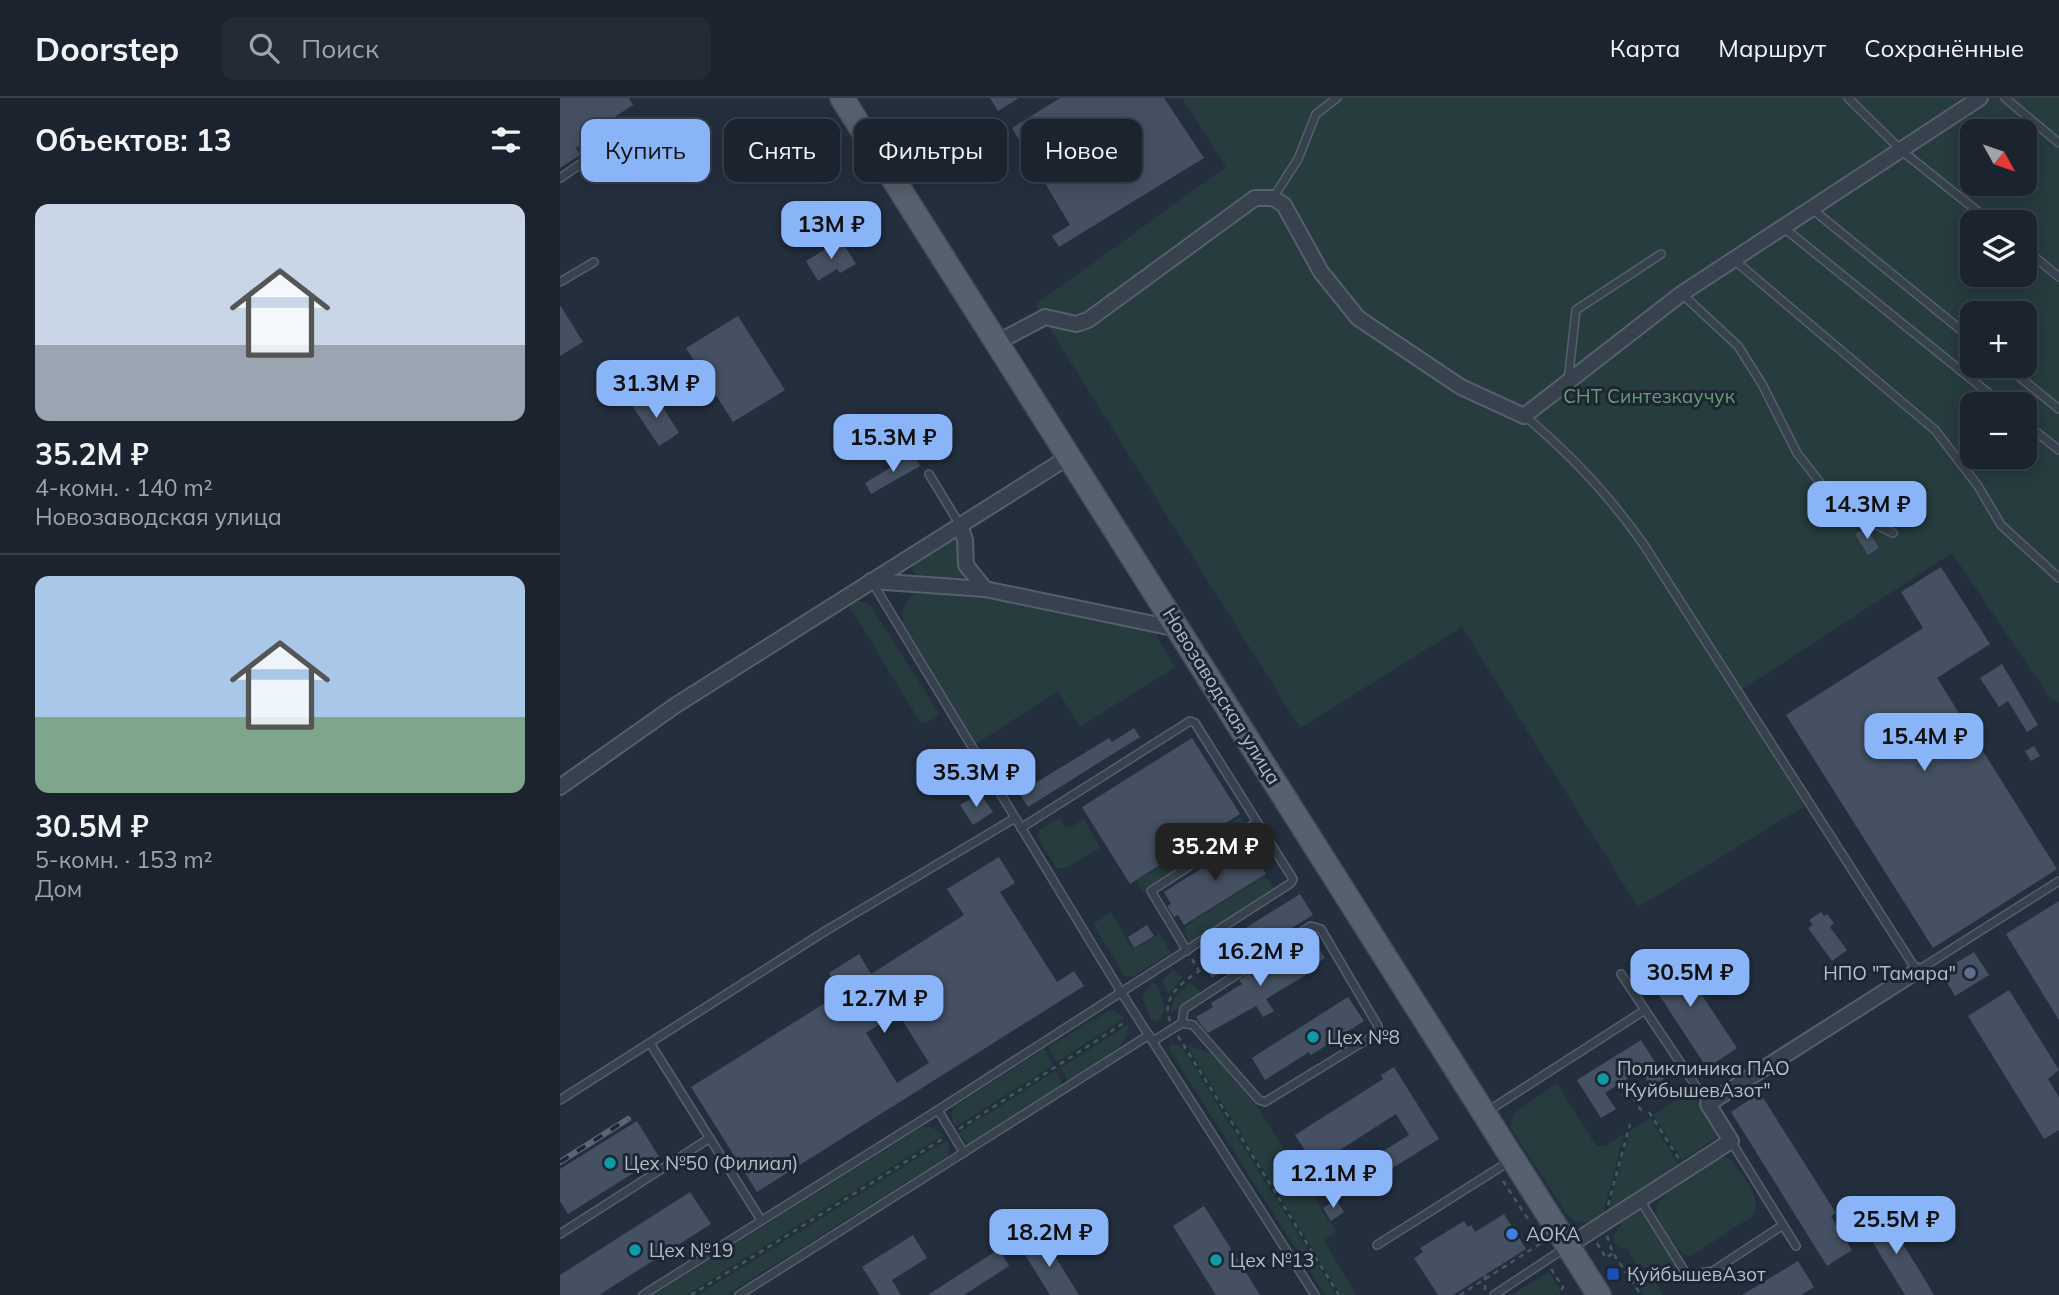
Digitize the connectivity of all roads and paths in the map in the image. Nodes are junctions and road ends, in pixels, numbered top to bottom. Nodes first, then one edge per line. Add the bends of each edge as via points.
1 (842, 98) edge
2 (1337, 98) edge
3 (1847, 98) edge
4 (1980, 98) edge
5 (2005, 98) edge
6 (2059, 143) edge
7 (1902, 151) junction
8 (581, 164) edge
9 (560, 178) edge
10 (1273, 198) junction
11 (1812, 209) junction
12 (1976, 210) edge
13 (1784, 228) junction
14 (1661, 254) dead end
15 (2037, 259) edge
16 (1734, 260) junction
17 (594, 262) dead end
18 (2059, 277) edge
19 (560, 282) edge
20 (1681, 294) junction
21 (1960, 329) edge
22 (998, 342) junction
23 (2021, 378) edge
24 (1568, 382) junction
25 (1987, 392) edge
26 (2059, 409) edge
27 (1524, 416) junction
28 (2037, 433) edge
29 (2059, 450) edge
30 (1070, 456) junction
31 (929, 474) dead end
32 (960, 525) junction
33 (1893, 533) dead end
34 (2059, 578) edge
35 (871, 581) junction
36 (985, 589) junction
37 (1179, 629) junction
38 (560, 788) edge
39 (1015, 818) junction
40 (1257, 822) junction
41 (1021, 828) junction
42 (2059, 881) edge
43 (1187, 950) junction
44 (1206, 967) dead end
45 (1199, 971) junction
46 (1917, 971) junction
47 (1621, 974) dead end
48 (1121, 992) junction
49 (1645, 1010) junction
50 (1127, 1021) dead end
51 (1182, 1023) junction
52 (1173, 1028) junction
53 (1151, 1038) junction
54 (650, 1043) junction
55 (1623, 1081) dead end
56 (560, 1100) edge
57 (1709, 1104) junction
58 (938, 1110) junction
59 (1649, 1112) dead end
60 (1485, 1113) junction
61 (1644, 1115) dead end
62 (1630, 1124) dead end
63 (951, 1133) junction
64 (710, 1138) junction
65 (1731, 1141) junction
66 (964, 1153) junction
67 (1513, 1158) junction
68 (1682, 1164) dead end
69 (1640, 1200) junction
70 (1605, 1215) dead end
71 (761, 1220) junction
72 (1783, 1225) junction
73 (1606, 1233) dead end
74 (560, 1234) edge
75 (1596, 1241) dead end
76 (1543, 1242) dead end
77 (1377, 1245) dead end
78 (1568, 1246) junction
79 (1796, 1247) dead end
80 (1613, 1253) junction
81 (1551, 1269) dead end
82 (1626, 1272) junction
83 (1485, 1277) junction
84 (1681, 1282) dead end
85 (643, 1295) edge
86 (691, 1295) edge
87 (740, 1295) edge
88 (1315, 1295) edge
89 (1339, 1295) edge
90 (1460, 1295) edge
91 (1484, 1295) edge
92 (1494, 1295) edge
93 (1559, 1295) edge
94 (1599, 1295) edge
95 (1640, 1295) edge

1 - 22 main road, Новозаводская улица
2 - 10 lane via 1316,114 1298,159
3 - 7 lane
4 - 7 street
5 - 6 lane
7 - 11 street
7 - 12 lane
8 - 9 lane
10 - 22 street via 1255,198 1088,320 1076,324 1045,317
10 - 27 street via 1284,205 1321,272 1358,318 1461,387
11 - 13 street
11 - 21 lane
13 - 16 street
13 - 25 lane
14 - 24 lane via 1576,310
15 - 18 lane
16 - 20 street
16 - 34 lane via 1935,430 2001,525
17 - 19 lane
20 - 24 street
20 - 33 lane via 1738,346 1797,453 1832,498
22 - 30 main road, Новозаводская улица
23 - 26 lane
24 - 27 street
27 - 46 lane via 1566,451 1616,505
28 - 29 lane
30 - 32 street
30 - 37 main road, Новозаводская улица
31 - 32 lane
32 - 35 street
32 - 36 street via 966,565
35 - 36 street
35 - 38 street via 676,705
35 - 39 lane
36 - 37 street
37 - 60 main road, Новозаводская улица
39 - 41 lane
39 - 54 lane
40 - 41 lane via 1190,721
40 - 43 lane via 1151,891
40 - 43 lane via 1293,878 1291,883
41 - 48 lane
42 - 46 lane
43 - 45 path
43 - 48 lane
44 - 45 path
45 - 52 path via 1185,979 1170,998 1168,1017
46 - 57 street
47 - 49 lane
48 - 53 lane
48 - 58 lane
49 - 57 lane
49 - 60 lane
50 - 63 path
51 - 51 lane via 1193,1025 1265,1102 1376,1034 1378,1026 1321,929 1311,926 1184,1009
51 - 52 lane
52 - 53 lane
52 - 89 path
53 - 66 lane
53 - 88 lane
54 - 56 lane
54 - 64 lane
55 - 61 path
57 - 65 street
58 - 63 lane
58 - 71 lane
59 - 68 path
60 - 67 main road, Новозаводская улица
62 - 70 path
63 - 66 lane
63 - 86 path
64 - 71 lane
64 - 74 lane
65 - 69 street
65 - 72 lane
66 - 87 lane
67 - 77 lane
67 - 78 main road, Новозаводская улица
69 - 72 lane via 1687,1275 1713,1270
69 - 78 street
71 - 85 lane
72 - 79 lane
73 - 80 path
75 - 80 path via 1606,1258
76 - 83 path
78 - 92 lane
78 - 94 main road, Новозаводская улица
80 - 82 path
81 - 93 path via 1563,1287
82 - 84 path
82 - 95 path
83 - 90 path
83 - 91 path

